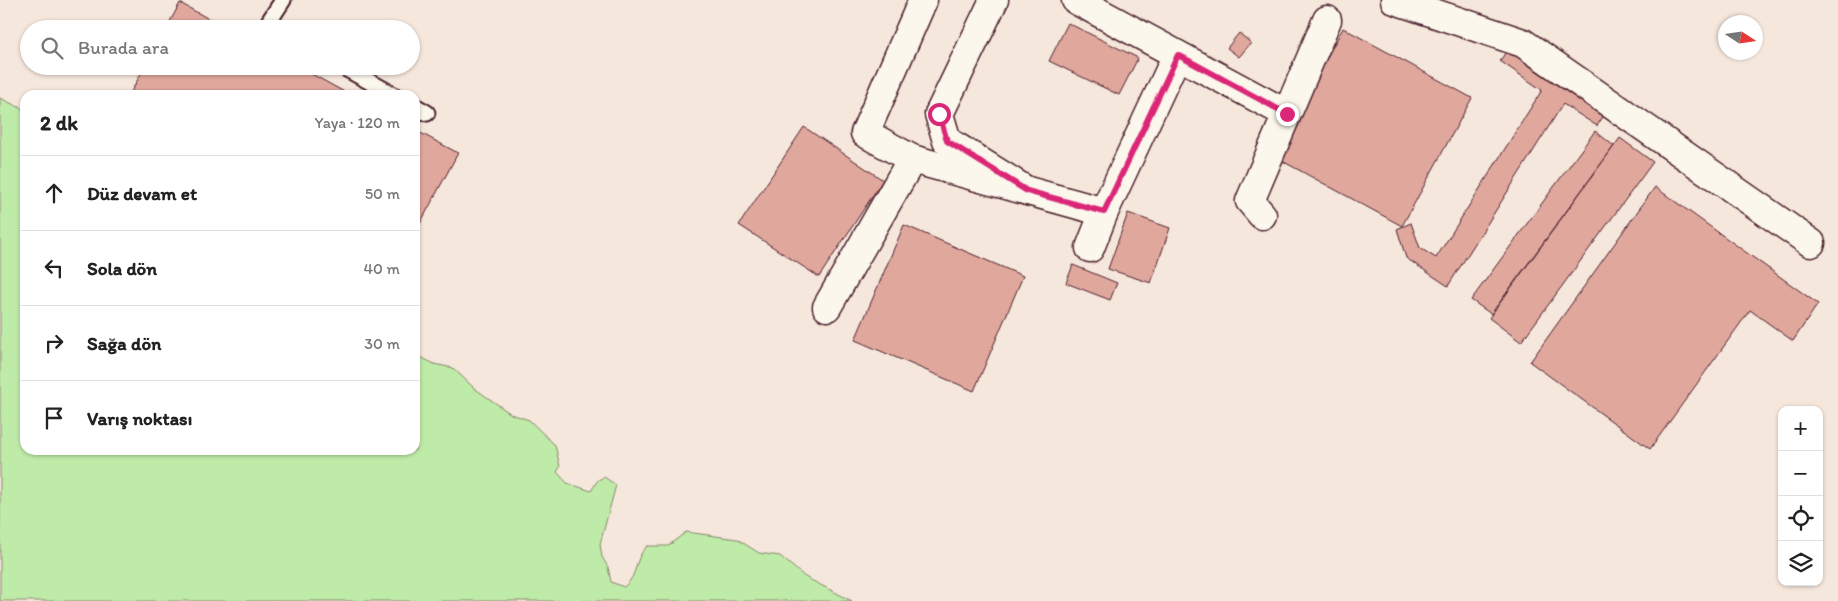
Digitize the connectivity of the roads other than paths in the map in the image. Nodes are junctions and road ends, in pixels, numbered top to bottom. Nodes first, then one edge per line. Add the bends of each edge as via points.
1 (283, 0) edge
2 (923, 0) edge
3 (994, 0) edge
4 (1076, 0) edge
5 (1395, 0) edge
6 (270, 20) edge
7 (1327, 20) dead end
8 (1178, 55) junction
9 (357, 75) edge
10 (385, 90) edge
11 (1287, 114) junction
12 (912, 159) junction
13 (1027, 191) junction
14 (1104, 212) junction
15 (1262, 215) dead end
16 (1811, 242) dead end
17 (1090, 248) dead end
18 (827, 307) dead end

1 - 6 lane
2 - 12 street via 865,134
3 - 13 street via 939,114 947,141
4 - 8 street
5 - 16 street via 1523,43
7 - 11 street
8 - 11 street
8 - 14 street
9 - 10 lane
11 - 15 street via 1250,201
12 - 13 street
12 - 18 street
13 - 14 street
14 - 17 street

